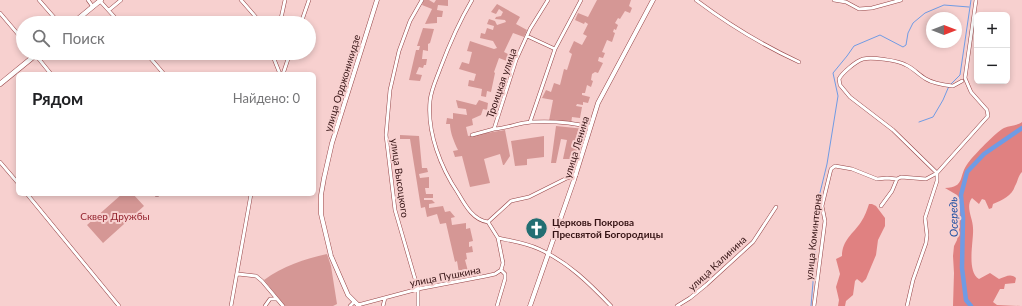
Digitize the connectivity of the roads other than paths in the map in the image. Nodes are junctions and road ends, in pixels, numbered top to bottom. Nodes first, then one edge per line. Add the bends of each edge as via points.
1 (39, 0) edge
2 (88, 0) edge
3 (101, 0) edge
4 (121, 0) edge
5 (241, 0) edge
6 (285, 0) edge
7 (309, 0) edge
8 (377, 0) edge
9 (422, 0) edge
10 (472, 0) edge
11 (548, 0) edge
12 (581, 0) edge
13 (653, 0) edge
14 (696, 0) edge
15 (834, 0) edge
16 (901, 0) edge
17 (976, 0) edge
18 (93, 7) junction
19 (109, 10) junction
20 (0, 13) edge
21 (54, 16) edge
22 (82, 16) edge
23 (114, 16) edge
24 (255, 16) edge
25 (282, 16) edge
26 (303, 16) edge
27 (16, 32) edge
28 (527, 36) junction
29 (555, 49) junction
30 (29, 60) edge
31 (40, 60) edge
32 (152, 60) edge
33 (274, 60) edge
34 (287, 60) edge
35 (799, 62) dead end
36 (50, 72) edge
37 (162, 72) edge
38 (281, 72) edge
39 (283, 72) edge
40 (962, 81) dead end
41 (0, 84) edge
42 (530, 122) junction
43 (590, 127) junction
44 (494, 129) junction
45 (472, 135) dead end
46 (0, 162) edge
47 (937, 173) junction
48 (576, 175) junction
49 (897, 179) junction
50 (16, 181) edge
51 (29, 196) edge
52 (251, 196) edge
53 (881, 206) dead end
54 (776, 207) dead end
55 (488, 222) junction
56 (498, 238) junction
57 (548, 254) junction
58 (501, 270) junction
59 (238, 274) junction
60 (418, 289) junction
61 (385, 298) junction
62 (276, 299) junction
63 (357, 304) edge
64 (119, 306) edge
65 (231, 306) edge
66 (265, 306) edge
67 (283, 306) edge
68 (350, 306) edge
69 (383, 306) edge
70 (418, 306) edge
71 (496, 306) edge
72 (530, 306) edge
73 (611, 306) edge
74 (677, 306) edge
75 (814, 306) edge
76 (907, 306) edge

1 - 21 street
2 - 18 street
3 - 18 main road
3 - 19 street
4 - 19 street
5 - 24 street
6 - 25 street
7 - 26 street
8 - 63 street, улица Орджоникидзе via 332,143 321,195 321,214 331,256 348,295
9 - 60 street, улица Высоцкого via 399,51 390,90 386,135 395,210
10 - 55 street via 446,53 433,87 430,101 431,121 435,142 447,176 471,213
11 - 28 street, Троицкая улица
12 - 29 street
13 - 43 street, улица Ленина via 601,98
14 - 35 street via 720,19
15 - 16 street via 846,2 859,9
17 - 47 street via 965,78 971,92 987,110 988,116
18 - 22 main road
19 - 23 street
20 - 27 street
28 - 29 street
28 - 44 street, Троицкая улица via 516,60
29 - 42 street
30 - 41 main road
31 - 36 street
32 - 37 street
33 - 38 street
34 - 39 street
40 - 47 street via 953,86 935,83 906,64 868,59 858,61 839,79 840,85 850,97 893,130
42 - 43 street, Троицкая улица via 566,122
42 - 44 street, Троицкая улица
43 - 48 street, улица Ленина
44 - 45 street
46 - 50 street
47 - 49 street via 926,179
47 - 76 street via 937,181 925,218 926,243
48 - 55 street via 528,197 511,201
48 - 57 street, улица Ленина
49 - 53 street
49 - 75 street, улица Коминтерна via 877,179 852,169 835,166 831,169 822,206 824,221
51 - 64 street
52 - 59 street
54 - 74 street, улица Калинина via 753,242 706,285
55 - 56 street
56 - 57 street via 534,247
56 - 58 street via 503,263
57 - 72 street, улица Ленина
57 - 73 street via 562,261 579,275
58 - 60 street, улица Пушкина via 486,276
58 - 71 street via 505,274 505,279
59 - 62 street via 256,276
59 - 65 street
60 - 61 street, улица Пушкина
60 - 70 street, улица Высоцкого
61 - 63 street, улица Пушкина
61 - 69 street
62 - 66 street via 270,299
62 - 67 street
63 - 68 street

